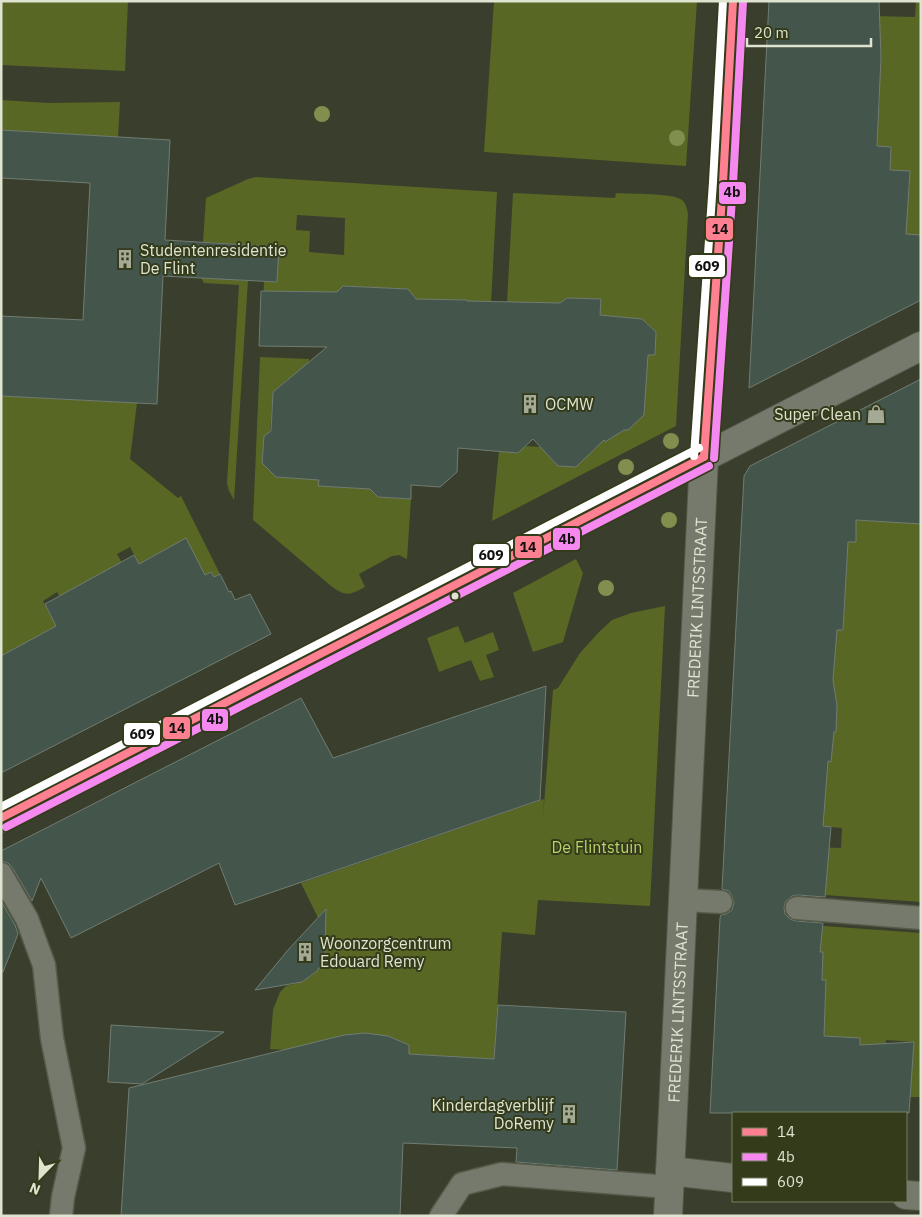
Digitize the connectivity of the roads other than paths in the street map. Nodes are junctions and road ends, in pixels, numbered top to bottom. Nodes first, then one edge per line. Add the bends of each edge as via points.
1 (734, 1) edge
2 (921, 346) edge
3 (704, 457) junction
4 (1, 818) edge
5 (1, 874) edge
6 (683, 900) junction
7 (722, 902) dead end
8 (796, 908) dead end
9 (921, 918) edge
10 (732, 1178) edge
11 (670, 1179) junction
12 (907, 1195) edge
13 (921, 1196) edge
14 (61, 1216) edge
15 (441, 1216) edge
16 (668, 1216) edge

1 - 3 street, FREDERIK LINTSSTRAAT
2 - 3 street
3 - 4 street
3 - 6 street, FREDERIK LINTSSTRAAT
5 - 14 lane via 28,919 44,965 52,1038 74,1148
6 - 7 lane
6 - 11 street, FREDERIK LINTSSTRAAT
8 - 9 lane
10 - 11 street
11 - 15 lane via 502,1174 462,1184
11 - 16 street, FREDERIK LINTSSTRAAT
12 - 13 street

